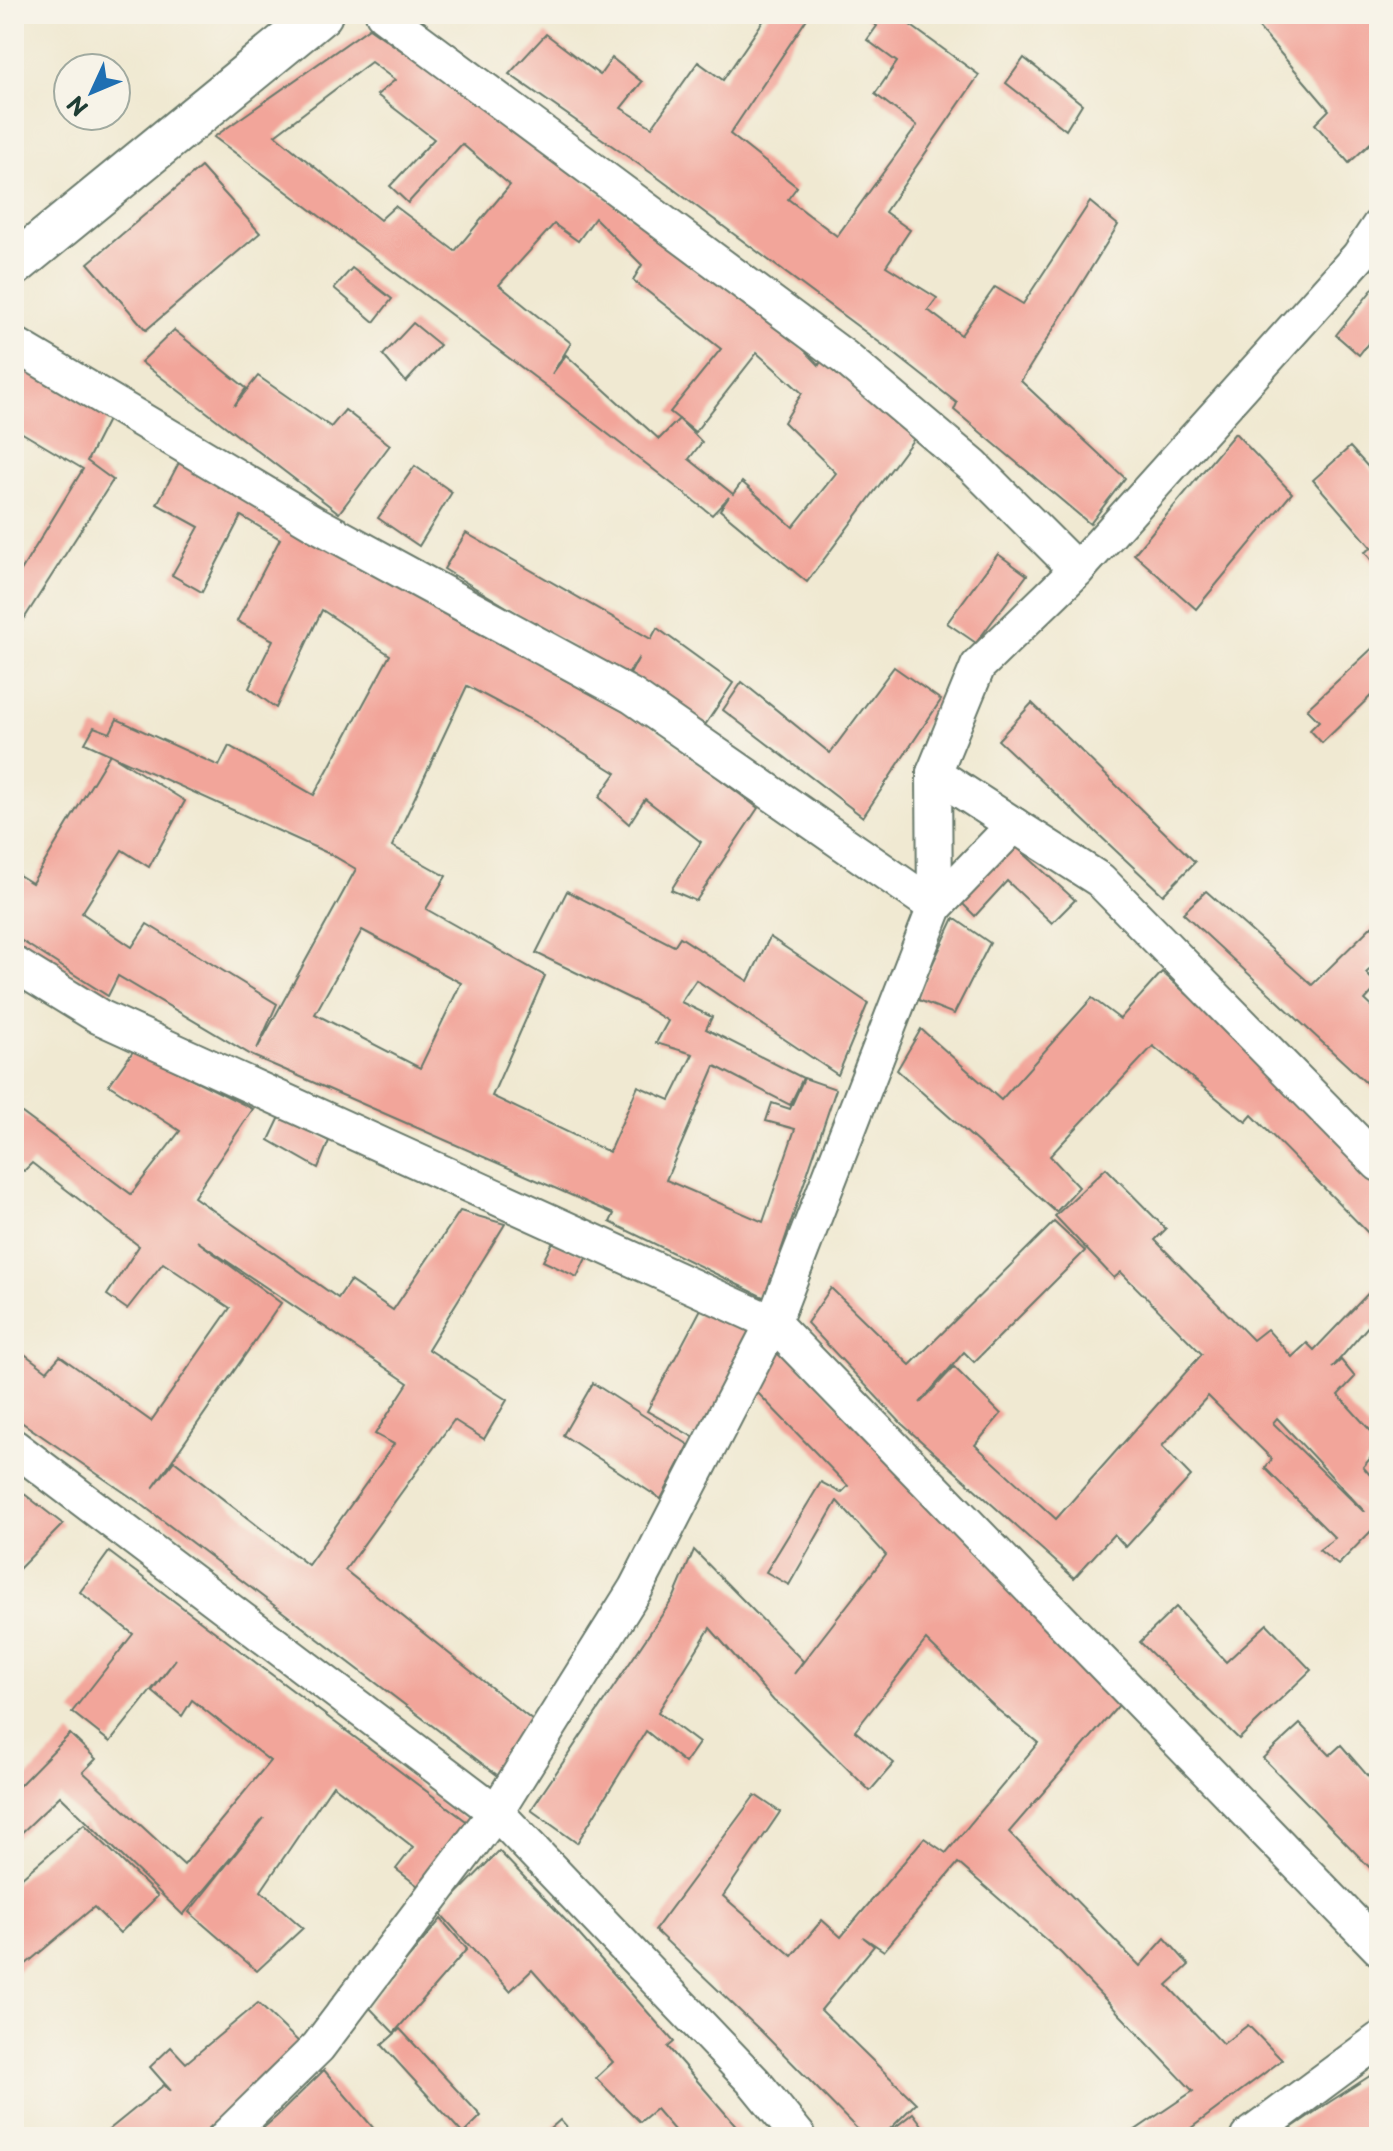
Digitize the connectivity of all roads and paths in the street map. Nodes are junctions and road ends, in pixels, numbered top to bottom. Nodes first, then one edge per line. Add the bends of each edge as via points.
1 (321, 14) edge
2 (383, 14) edge
3 (1379, 226) edge
4 (14, 265) edge
5 (14, 344) edge
6 (1077, 570) junction
7 (934, 773) junction
8 (1014, 825) junction
9 (935, 907) junction
10 (14, 964) edge
11 (1379, 1164) edge
12 (773, 1323) junction
13 (14, 1447) edge
14 (496, 1812) junction
15 (1379, 1948) edge
16 (1379, 2040) edge
17 (226, 2137) edge
18 (799, 2137) edge
19 (1248, 2137) edge

1 - 4 street
2 - 6 street via 844,357 973,466
3 - 6 street via 1359,256
5 - 9 street via 316,524 632,696
6 - 7 street via 978,666
7 - 8 street
7 - 9 street
8 - 9 street
8 - 11 street via 1100,880
9 - 12 street
10 - 12 street via 100,1017
12 - 14 street via 636,1588
12 - 15 street
13 - 14 street
14 - 17 street via 318,2047
14 - 18 street via 755,2083
16 - 19 street

